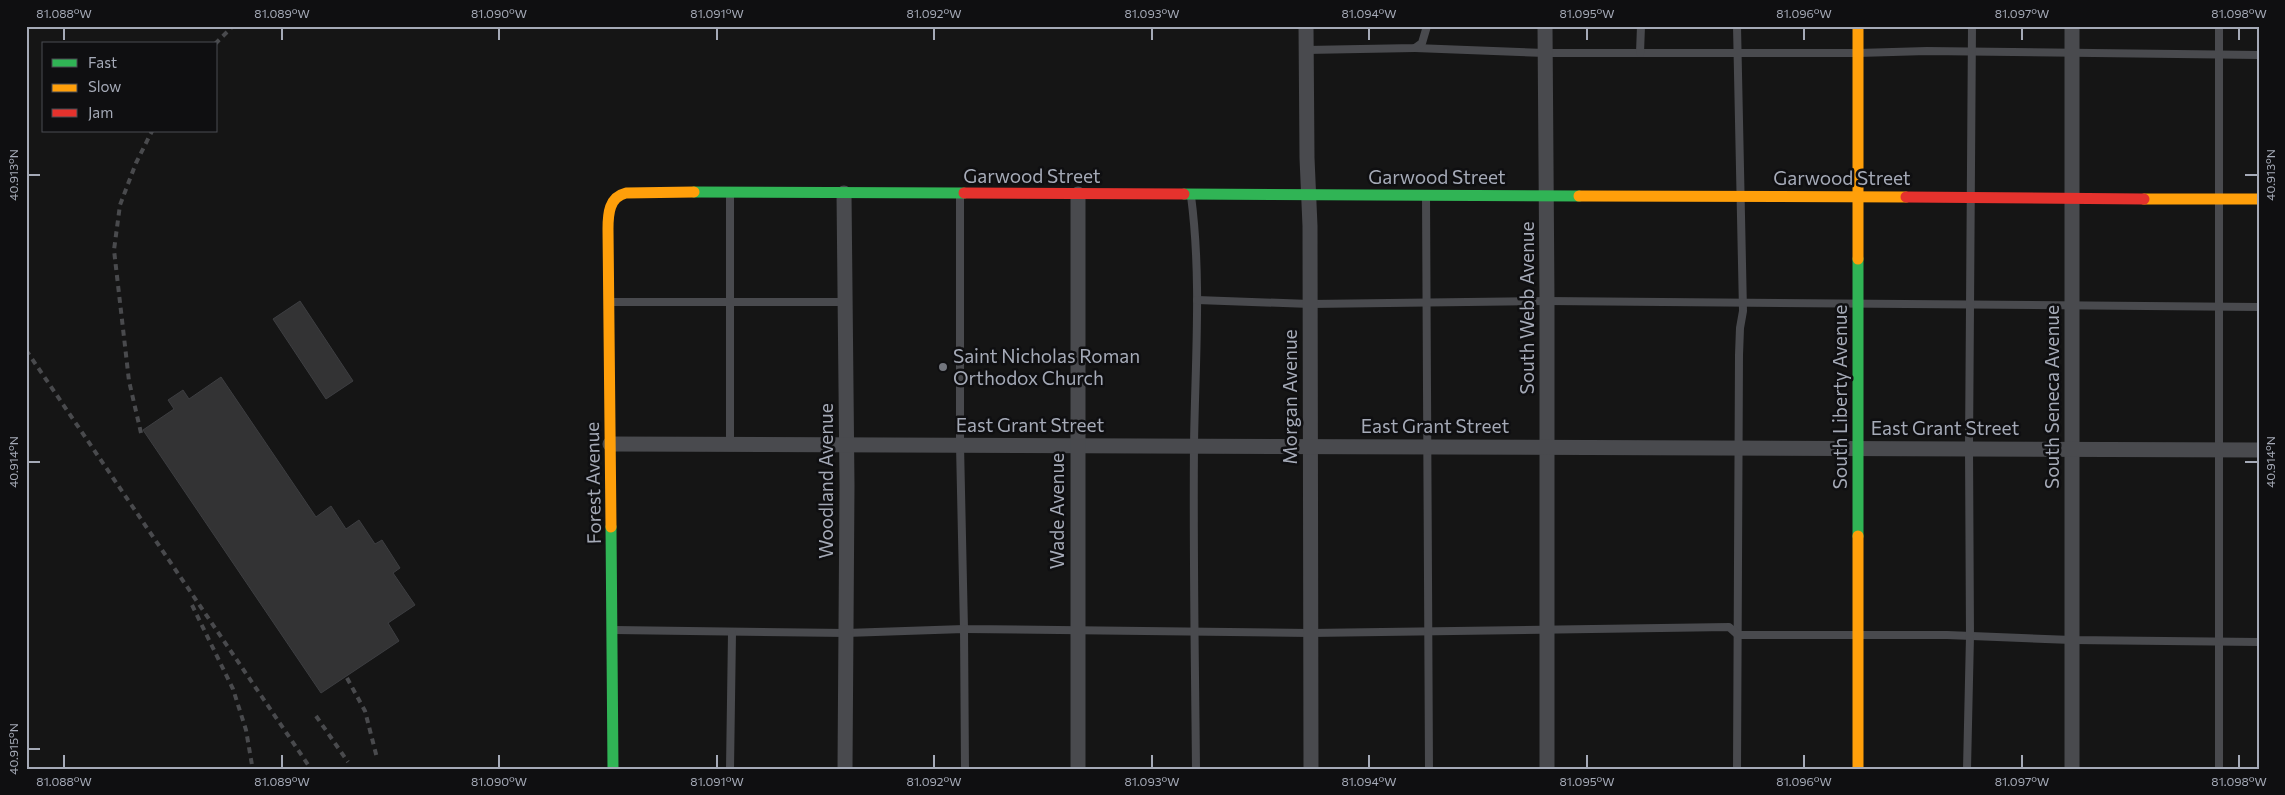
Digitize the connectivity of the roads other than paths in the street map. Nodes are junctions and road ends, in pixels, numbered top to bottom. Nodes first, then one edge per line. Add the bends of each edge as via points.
1 (1306, 26) edge
2 (1426, 26) edge
3 (1545, 26) edge
4 (1641, 26) edge
5 (1737, 26) edge
6 (1858, 26) edge
7 (1972, 26) edge
8 (2072, 26) edge
9 (2219, 26) edge
10 (1415, 48) junction
11 (1306, 50) junction
12 (1972, 51) junction
13 (2072, 53) junction
14 (1545, 54) junction
15 (1640, 54) junction
16 (1738, 54) junction
17 (1858, 54) junction
18 (2259, 55) edge
19 (2219, 56) junction
20 (730, 192) junction
21 (844, 193) junction
22 (960, 193) junction
23 (1078, 194) junction
24 (1191, 194) junction
25 (1309, 194) junction
26 (1426, 194) junction
27 (1546, 194) junction
28 (1740, 195) junction
29 (1857, 196) junction
30 (1971, 196) junction
31 (615, 197) joint
32 (2072, 197) junction
33 (2218, 198) junction
34 (2259, 199) edge
35 (1197, 300) junction
36 (1547, 301) junction
37 (609, 302) junction
38 (730, 302) junction
39 (845, 302) junction
40 (1425, 302) junction
41 (1857, 303) junction
42 (1310, 304) junction
43 (1743, 304) junction
44 (1970, 305) junction
45 (2072, 306) junction
46 (2218, 307) junction
47 (2259, 307) edge
48 (610, 444) junction
49 (730, 444) junction
50 (846, 445) junction
51 (960, 445) junction
52 (1077, 445) junction
53 (1194, 445) junction
54 (1310, 446) junction
55 (1427, 446) junction
56 (1547, 446) junction
57 (1739, 447) junction
58 (1857, 448) junction
59 (1969, 448) junction
60 (2072, 448) junction
61 (2219, 450) junction
62 (2259, 450) edge
63 (964, 629) junction
64 (612, 630) junction
65 (1547, 631) junction
66 (1078, 632) junction
67 (1195, 632) junction
68 (1430, 632) junction
69 (732, 633) junction
70 (1310, 633) junction
71 (846, 634) junction
72 (1738, 635) junction
73 (1858, 636) junction
74 (1970, 636) junction
75 (2072, 640) junction
76 (2221, 642) junction
77 (2259, 642) edge
78 (613, 769) edge
79 (730, 769) edge
80 (845, 769) edge
81 (965, 769) edge
82 (1078, 769) edge
83 (1196, 769) edge
84 (1311, 769) edge
85 (1429, 769) edge
86 (1547, 769) edge
87 (1737, 769) edge
88 (1858, 769) edge
89 (1967, 769) edge
90 (2072, 769) edge
91 (2220, 769) edge

1 - 11 street, Morgan Avenue
2 - 10 lane via 1422,44
3 - 14 street, South Webb Avenue
4 - 15 lane
5 - 16 lane
6 - 17 street, South Liberty Avenue
7 - 12 lane
8 - 13 street, South Seneca Avenue
9 - 19 lane
10 - 11 lane
10 - 14 lane
11 - 25 street, Morgan Avenue
12 - 13 lane
12 - 17 lane
12 - 30 lane
13 - 19 lane
13 - 32 street, South Seneca Avenue
14 - 15 lane
14 - 27 street, South Webb Avenue
15 - 16 lane
16 - 17 lane
16 - 28 lane
17 - 29 street, South Liberty Avenue
18 - 19 lane
19 - 33 lane
20 - 21 street, Garwood Street
20 - 31 street, Garwood Street via 632,192
20 - 38 lane
21 - 22 street, Garwood Street
21 - 39 street, Woodland Avenue
22 - 23 street, Garwood Street
22 - 51 lane
23 - 24 street, Garwood Street
23 - 52 street, Wade Avenue
24 - 25 street, Garwood Street
24 - 35 lane
25 - 26 street, Garwood Street
25 - 42 street, Morgan Avenue
26 - 27 street, Garwood Street
26 - 40 lane
27 - 28 street, Garwood Street
27 - 36 street, South Webb Avenue
28 - 29 street, Garwood Street
28 - 43 lane
29 - 30 street, Garwood Street
29 - 41 street, South Liberty Avenue
30 - 32 street, Garwood Street
30 - 44 lane
31 - 37 street, Forest Avenue via 609,211
32 - 33 street, Garwood Street
32 - 45 street, South Seneca Avenue
33 - 34 street, Garwood Street
33 - 46 lane
35 - 42 lane
35 - 53 lane
36 - 40 lane
36 - 43 lane
36 - 56 street, South Webb Avenue
37 - 38 lane
37 - 48 street, Forest Avenue
38 - 39 lane
38 - 49 lane
39 - 50 street, Woodland Avenue
40 - 42 lane
40 - 55 lane
41 - 43 lane
41 - 44 lane
41 - 58 street, South Liberty Avenue
42 - 54 street, Morgan Avenue
43 - 57 lane via 1739,355
44 - 45 lane
44 - 59 lane
45 - 46 lane
45 - 60 street, South Seneca Avenue
46 - 47 lane
46 - 61 lane
48 - 49 street, East Grant Street
48 - 64 street, Forest Avenue
49 - 50 street, East Grant Street
50 - 51 street, East Grant Street
50 - 71 street, Woodland Avenue
51 - 52 street, East Grant Street
51 - 63 lane
52 - 53 street, East Grant Street
52 - 66 street, Wade Avenue
53 - 54 street, East Grant Street
53 - 67 lane
54 - 55 street, East Grant Street
54 - 70 street, Morgan Avenue
55 - 56 street, East Grant Street
55 - 68 lane
56 - 57 street, East Grant Street
56 - 65 street, South Webb Avenue
57 - 58 street, East Grant Street
57 - 72 lane
58 - 59 street, East Grant Street
58 - 73 street, South Liberty Avenue
59 - 60 street, East Grant Street
59 - 74 lane
60 - 61 street, East Grant Street
60 - 75 street, South Seneca Avenue
61 - 62 street, East Grant Street
61 - 76 lane
63 - 66 lane
63 - 71 lane
63 - 81 lane
64 - 69 lane
64 - 78 street, Forest Avenue
65 - 68 lane
65 - 72 lane via 1729,627
65 - 86 street, South Webb Avenue
66 - 67 lane
66 - 82 street, Wade Avenue
67 - 70 lane
67 - 83 lane
68 - 70 lane
68 - 85 lane
69 - 71 lane
69 - 79 lane
70 - 84 street, Morgan Avenue
71 - 80 street, Woodland Avenue
72 - 73 lane
72 - 87 lane
73 - 74 lane
73 - 88 street, South Liberty Avenue
74 - 75 lane
74 - 89 lane
75 - 76 lane
75 - 90 street, South Seneca Avenue
76 - 77 lane
76 - 91 lane

